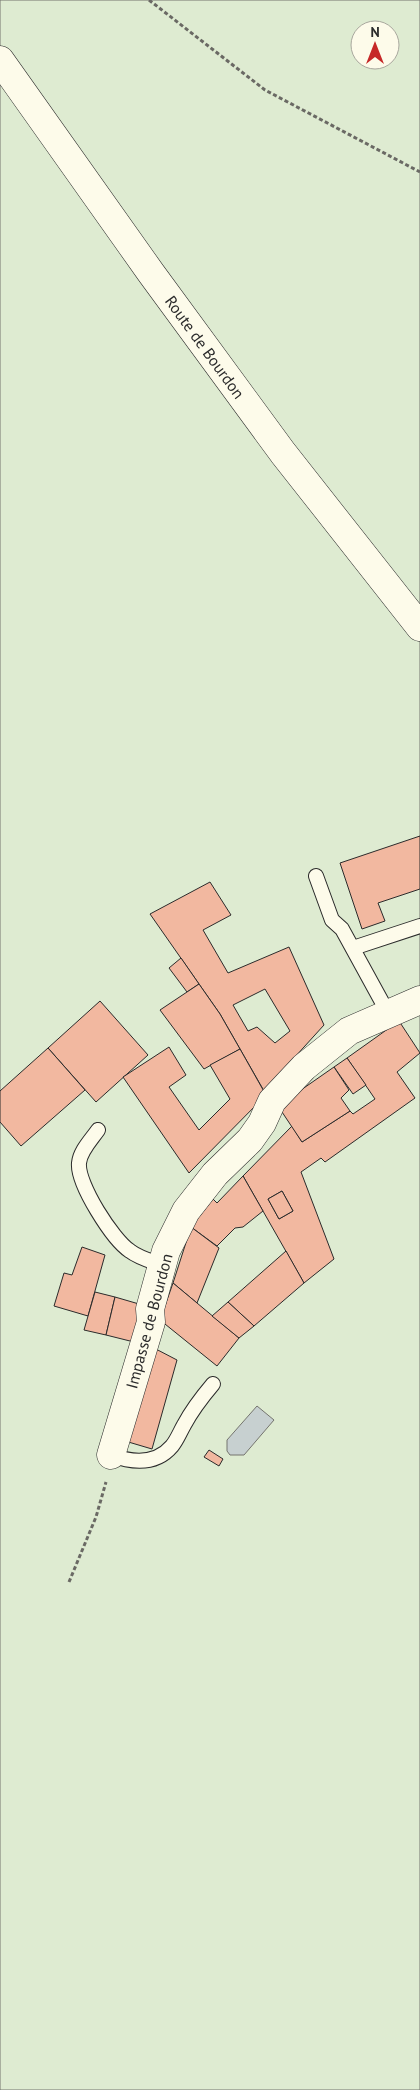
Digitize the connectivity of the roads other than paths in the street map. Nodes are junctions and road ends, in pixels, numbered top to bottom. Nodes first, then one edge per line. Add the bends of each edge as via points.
1 (0, 60) edge
2 (420, 627) edge
3 (316, 876) dead end
4 (420, 926) edge
5 (353, 948) junction
6 (420, 1000) edge
7 (388, 1013) junction
8 (98, 1130) dead end
9 (162, 1265) junction
10 (213, 1384) dead end
11 (112, 1454) joint

1 - 2 street, Route de Bourdon via 277,445
3 - 5 lane via 332,920
4 - 5 lane
5 - 7 lane
6 - 7 street, Impasse de Bourdon
7 - 9 street, Impasse de Bourdon via 349,1031 304,1067 272,1101 250,1140 215,1174 186,1211
8 - 9 lane via 82,1152 79,1162 86,1189 115,1236 130,1251
9 - 11 street, Impasse de Bourdon via 150,1309 151,1322
10 - 11 lane via 163,1455 139,1462

